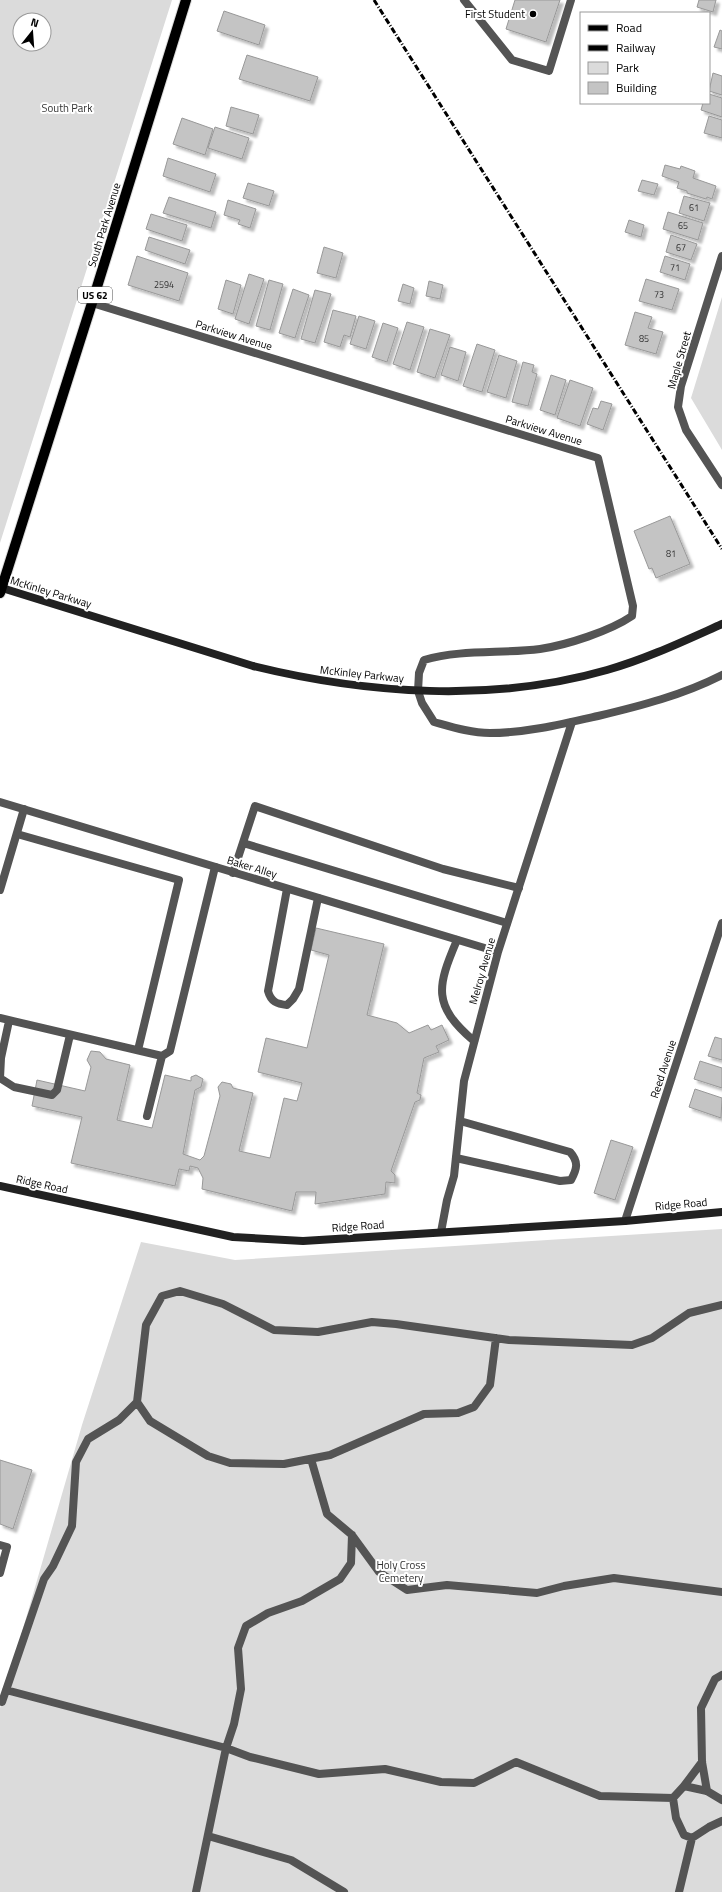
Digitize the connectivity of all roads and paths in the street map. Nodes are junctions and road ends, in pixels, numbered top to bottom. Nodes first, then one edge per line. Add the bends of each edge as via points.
1 (186, 0) edge
2 (464, 0) edge
3 (571, 0) edge
4 (722, 256) edge
5 (92, 303) junction
6 (722, 485) edge
7 (0, 589) edge
8 (722, 624) edge
9 (722, 675) edge
10 (418, 691) junction
11 (572, 722) junction
12 (0, 802) edge
13 (24, 809) junction
14 (17, 834) junction
15 (243, 843) junction
16 (215, 867) junction
17 (234, 872) junction
18 (519, 888) junction
19 (287, 889) junction
20 (0, 890) edge
21 (318, 898) junction
22 (507, 923) junction
23 (722, 923) edge
24 (458, 940) junction
25 (498, 952) junction
26 (0, 1018) edge
27 (9, 1021) junction
28 (70, 1035) junction
29 (474, 1041) junction
30 (138, 1050) junction
31 (162, 1056) junction
32 (147, 1116) dead end
33 (460, 1121) junction
34 (456, 1158) junction
35 (0, 1186) edge
36 (722, 1212) edge
37 (625, 1221) junction
38 (441, 1232) junction
39 (722, 1305) edge
40 (496, 1338) junction
41 (138, 1402) junction
42 (311, 1459) junction
43 (352, 1535) junction
44 (0, 1545) edge
45 (0, 1573) edge
46 (722, 1592) edge
47 (722, 1675) edge
48 (6, 1690) junction
49 (1, 1703) edge
50 (226, 1748) junction
51 (702, 1762) junction
52 (684, 1786) junction
53 (707, 1791) junction
54 (673, 1798) junction
55 (722, 1800) edge
56 (722, 1821) edge
57 (208, 1836) junction
58 (692, 1838) junction
59 (196, 1892) edge
60 (344, 1892) edge
61 (679, 1892) edge

1 - 5 main road, South Park Avenue / US 62
2 - 3 street via 512,60 549,71
4 - 6 street, Maple Street via 681,386 678,407 686,430
5 - 7 main road, South Park Avenue / US 62
5 - 10 street, Parkview Avenue via 598,458 633,606 632,616 619,624 541,649 444,655 424,660 419,673
7 - 10 street, McKinley Parkway via 271,670 337,684
8 - 10 street, McKinley Parkway via 638,660 584,676 501,688
9 - 11 street via 647,704
10 - 11 street via 422,704 434,722 458,729 490,733
11 - 18 street, Melroy Avenue
12 - 13 street, Baker Alley
13 - 14 street
13 - 16 street, Baker Alley
14 - 20 street
14 - 30 street via 179,880
15 - 17 street
15 - 18 street via 255,806 443,869
15 - 22 street
16 - 17 street, Baker Alley
16 - 31 street via 170,1051
17 - 19 street, Baker Alley
18 - 22 street, Melroy Avenue
19 - 21 street, Baker Alley
19 - 21 street via 268,991 277,1004 287,1004 299,989
21 - 24 street, Baker Alley
22 - 25 street, Melroy Avenue
23 - 37 street, Reed Avenue
24 - 25 street, Baker Alley
24 - 29 street via 446,966 441,997 460,1030
25 - 29 street, Melroy Avenue
26 - 27 street
27 - 28 street
27 - 28 street via 0,1078 14,1086 52,1095 57,1090
28 - 30 street
29 - 33 street, Melroy Avenue via 464,1080
30 - 31 street
31 - 32 street
33 - 34 street, Melroy Avenue
33 - 34 street via 570,1152 577,1164 571,1180 560,1181
34 - 38 street, Melroy Avenue
35 - 38 street, Ridge Road via 233,1237 303,1241
36 - 37 street, Ridge Road
37 - 38 street, Ridge Road
39 - 40 street via 689,1313 652,1338 632,1345
40 - 41 street via 372,1322 318,1332 274,1330 223,1304 180,1291 162,1296 146,1325
40 - 42 street via 490,1385 474,1407 458,1413 424,1414 330,1455
41 - 42 street via 150,1420 208,1456 230,1463 284,1464
41 - 48 street via 118,1420 88,1439 76,1462 72,1526 44,1579
42 - 43 street via 327,1514
43 - 46 street via 379,1572 407,1590 447,1585 537,1593 614,1578
43 - 50 street via 351,1563 340,1579 302,1601 268,1613 246,1626 238,1648 241,1689
44 - 45 street via 7,1547
47 - 51 street via 715,1679 701,1708
48 - 49 street
48 - 50 street
50 - 54 street via 250,1757 319,1774 385,1769 441,1782 474,1783 516,1762 600,1796
50 - 57 street
51 - 52 street
51 - 53 street
52 - 53 street
52 - 54 street
53 - 55 street
54 - 58 street via 676,1818 684,1835
56 - 58 street
57 - 59 street
57 - 60 street via 291,1860
58 - 61 street

